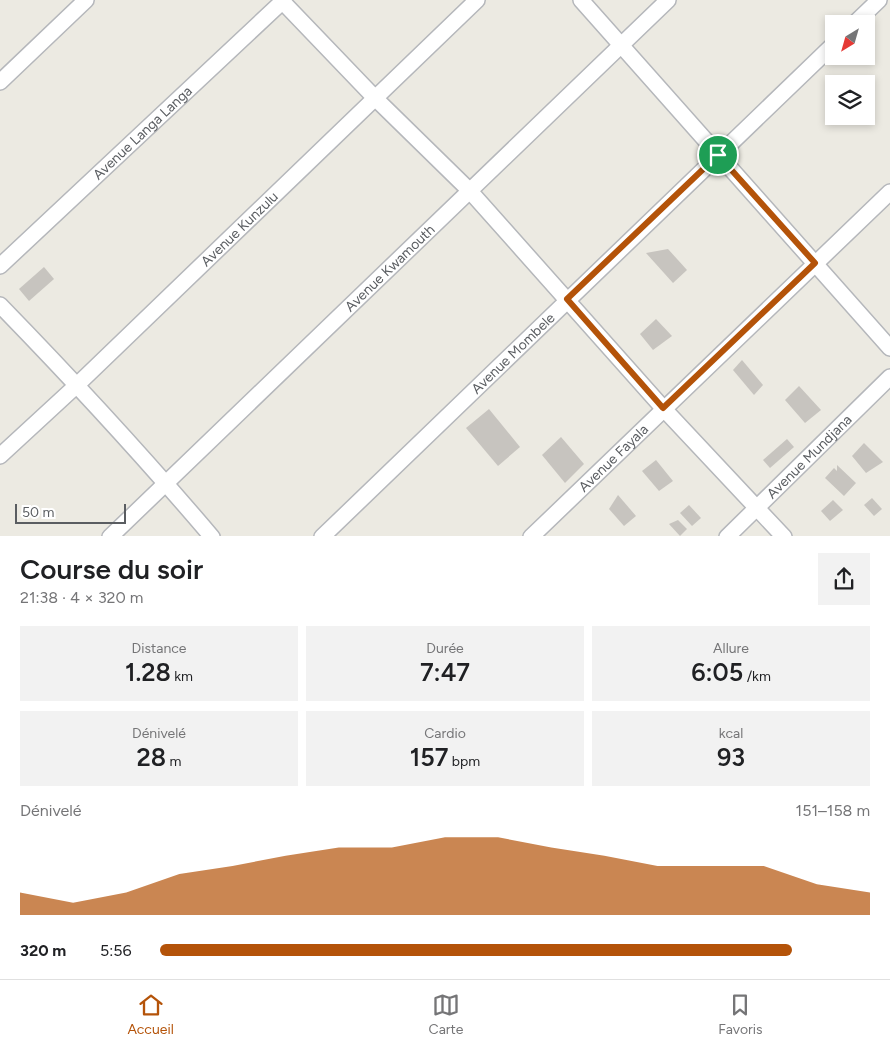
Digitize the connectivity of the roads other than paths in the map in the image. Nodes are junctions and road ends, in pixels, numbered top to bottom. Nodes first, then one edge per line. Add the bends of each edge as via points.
1 (86, 0) edge
2 (282, 0) edge
3 (477, 0) edge
4 (580, 0) edge
5 (668, 0) edge
6 (879, 0) edge
7 (863, 15) edge
8 (621, 45) junction
9 (825, 53) edge
10 (0, 82) edge
11 (375, 98) junction
12 (718, 155) junction
13 (469, 190) junction
14 (890, 192) edge
15 (815, 263) junction
16 (0, 266) edge
17 (567, 299) junction
18 (0, 305) edge
19 (890, 348) edge
20 (890, 377) edge
21 (77, 385) junction
22 (663, 408) junction
23 (0, 456) edge
24 (166, 482) junction
25 (758, 507) junction
26 (110, 536) edge
27 (212, 536) edge
28 (322, 536) edge
29 (531, 536) edge
30 (728, 536) edge
31 (784, 536) edge

1 - 10 street
2 - 11 street
2 - 16 street, Avenue Langa Langa
3 - 11 street, Avenue Kunzulu
4 - 8 street
5 - 8 street, Avenue Kwamouth
6 - 7 street
8 - 12 street
8 - 13 street, Avenue Kwamouth
9 - 12 street, Avenue Mombele
11 - 13 street
11 - 21 street, Avenue Kunzulu
12 - 15 street
12 - 17 street, Avenue Mombele
13 - 17 street
13 - 24 street, Avenue Kwamouth
14 - 15 street, Avenue Fayala
15 - 19 street
15 - 22 street, Avenue Fayala
17 - 22 street
17 - 28 street, Avenue Mombele
18 - 21 street
20 - 25 street, Avenue Mundjana
21 - 23 street, Avenue Kunzulu
21 - 24 street
22 - 25 street
22 - 29 street, Avenue Fayala
24 - 26 street, Avenue Kwamouth
24 - 27 street
25 - 30 street, Avenue Mundjana
25 - 31 street

